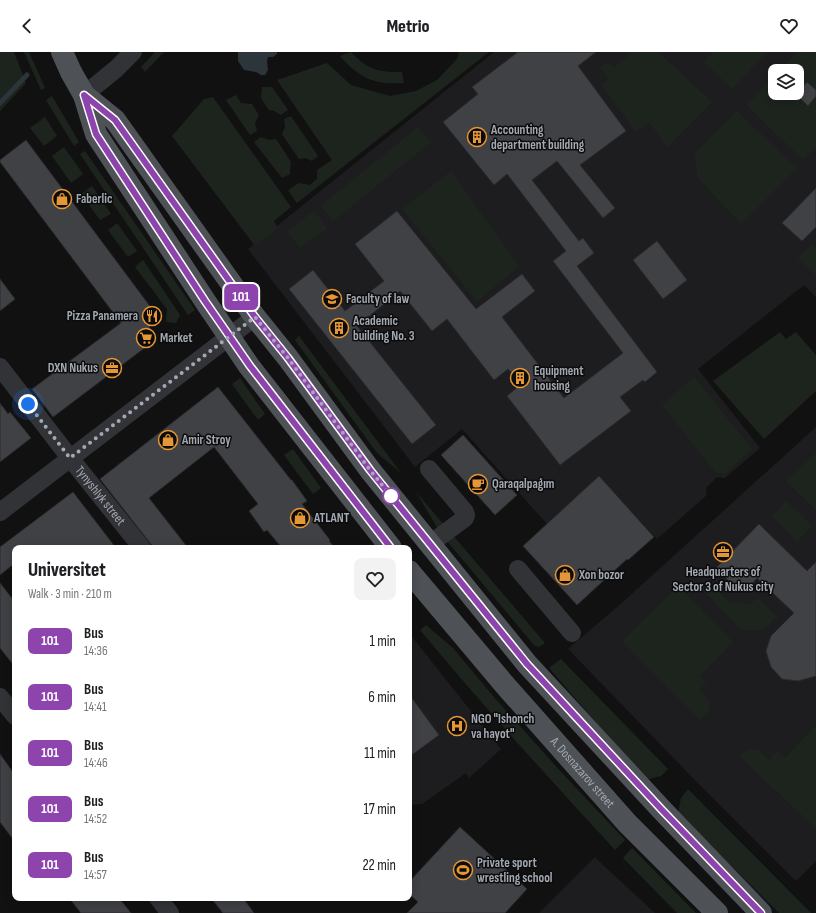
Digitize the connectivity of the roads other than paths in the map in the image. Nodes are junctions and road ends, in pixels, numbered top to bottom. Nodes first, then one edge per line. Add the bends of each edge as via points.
1 (62, 52) edge
2 (133, 52) edge
3 (84, 95) junction
4 (255, 317) junction
5 (229, 337) junction
6 (0, 367) edge
7 (70, 458) junction
8 (429, 469) dead end
9 (0, 512) edge
10 (430, 544) junction
11 (140, 545) edge
12 (389, 545) edge
13 (518, 570) dead end
14 (412, 575) edge
15 (572, 633) dead end
16 (0, 697) edge
17 (12, 712) edge
18 (160, 901) edge
19 (170, 913) edge
20 (717, 913) edge
21 (761, 913) edge

1 - 3 main road
2 - 3 street
3 - 4 main road via 115,120
3 - 5 main road via 96,134
4 - 5 street
4 - 10 main road via 370,470
5 - 7 street
5 - 12 main road
6 - 7 street, Tynyshlyk street
7 - 9 street
7 - 11 street, Tynyshlyk street
8 - 10 street via 466,515
10 - 21 main road via 531,668
13 - 15 street
14 - 20 main road, A. Dosnazarov street via 504,684 622,817
16 - 17 street
18 - 19 street

